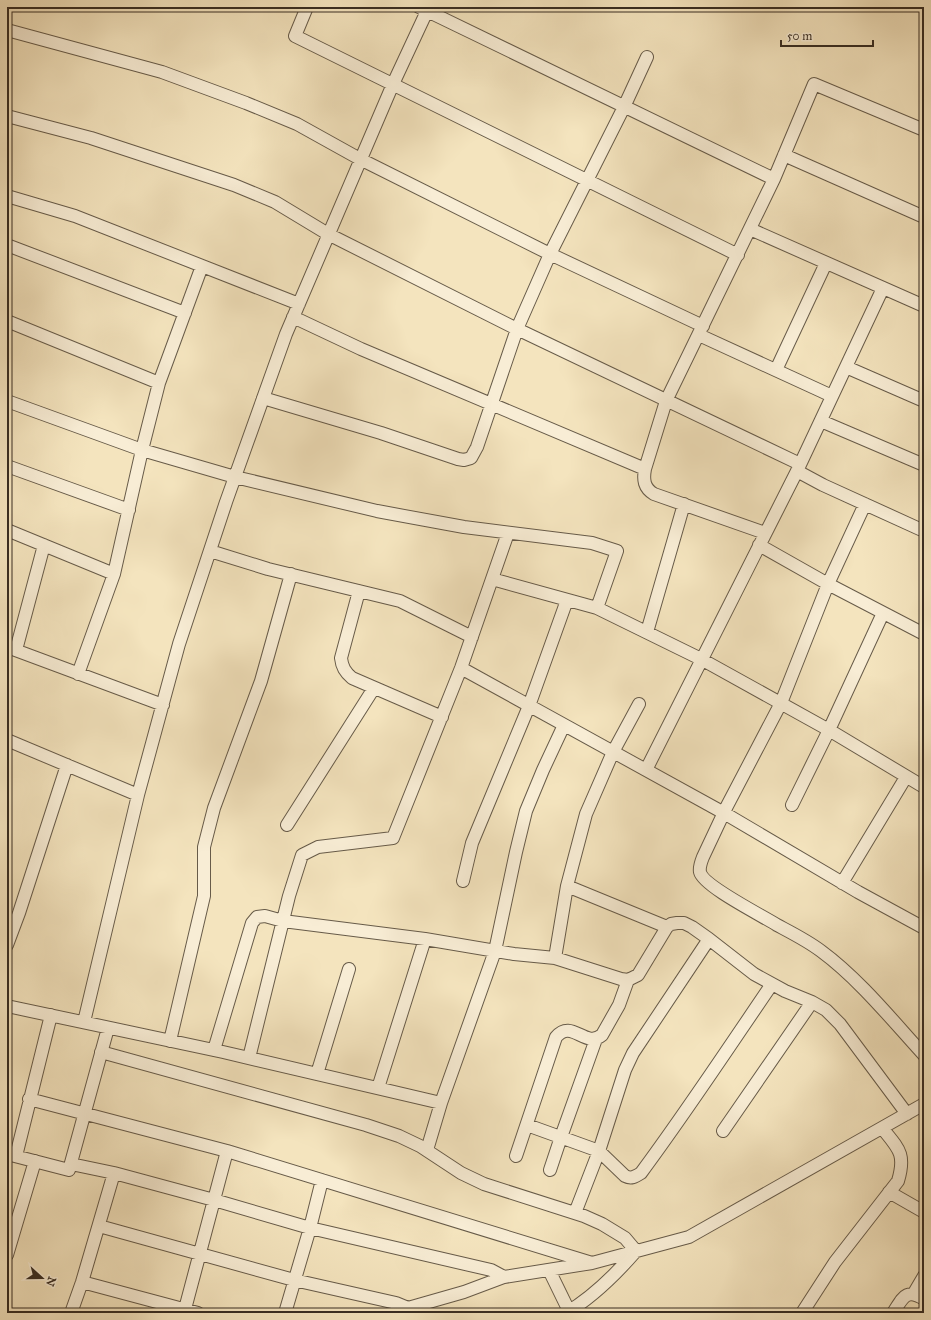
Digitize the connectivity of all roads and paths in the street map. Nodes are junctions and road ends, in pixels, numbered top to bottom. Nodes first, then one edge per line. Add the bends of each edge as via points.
1 (307, 7) edge
2 (423, 9) edge
3 (7, 30) edge
4 (647, 58) dead end
5 (393, 84) junction
6 (624, 107) junction
7 (7, 116) edge
8 (924, 130) edge
9 (784, 155) junction
10 (360, 159) junction
11 (587, 180) junction
12 (774, 180) junction
13 (7, 196) edge
14 (924, 217) edge
15 (750, 229) junction
16 (328, 234) junction
17 (7, 245) edge
18 (550, 254) junction
19 (738, 255) junction
20 (826, 263) junction
21 (202, 266) junction
22 (883, 288) junction
23 (298, 304) junction
24 (924, 306) edge
25 (185, 313) junction
26 (293, 317) junction
27 (7, 321) edge
28 (517, 329) junction
29 (701, 330) junction
30 (846, 367) junction
31 (776, 370) junction
32 (159, 383) junction
33 (832, 396) junction
34 (263, 398) junction
35 (7, 401) edge
36 (666, 401) junction
37 (924, 401) edge
38 (492, 404) junction
39 (820, 421) junction
40 (142, 450) junction
41 (924, 465) edge
42 (7, 466) edge
43 (798, 468) junction
44 (645, 469) junction
45 (235, 477) junction
46 (684, 504) junction
47 (865, 504) junction
48 (129, 510) junction
49 (7, 530) edge
50 (924, 531) edge
51 (508, 532) junction
52 (765, 533) junction
53 (44, 545) junction
54 (759, 545) junction
55 (210, 551) junction
56 (114, 574) junction
57 (291, 574) junction
58 (492, 578) junction
59 (828, 584) junction
60 (359, 590) junction
61 (567, 600) junction
62 (597, 608) junction
63 (883, 613) junction
64 (647, 632) junction
65 (924, 634) edge
66 (472, 637) junction
67 (11, 648) edge
68 (701, 659) junction
69 (461, 668) junction
70 (78, 674) junction
71 (374, 688) junction
72 (781, 703) junction
73 (639, 704) dead end
74 (163, 705) junction
75 (528, 706) junction
76 (442, 717) junction
77 (564, 725) junction
78 (829, 730) junction
79 (7, 740) edge
80 (613, 752) junction
81 (66, 765) junction
82 (646, 770) junction
83 (906, 777) junction
84 (924, 787) edge
85 (138, 795) junction
86 (792, 805) dead end
87 (724, 813) junction
88 (287, 825) dead end
89 (463, 881) dead end
90 (842, 883) junction
91 (567, 886) junction
92 (283, 921) junction
93 (667, 927) junction
94 (924, 928) edge
95 (425, 939) junction
96 (709, 939) junction
97 (7, 944) edge
98 (494, 951) junction
99 (555, 958) junction
100 (349, 969) dead end
101 (628, 980) junction
102 (772, 984) junction
103 (812, 1002) junction
104 (7, 1006) edge
105 (51, 1016) junction
106 (84, 1022) junction
107 (108, 1028) junction
108 (596, 1039) junction
109 (170, 1042) junction
110 (214, 1050) junction
111 (101, 1052) junction
112 (924, 1054) edge
113 (249, 1058) junction
114 (317, 1074) junction
115 (378, 1088) junction
116 (29, 1099) junction
117 (441, 1103) junction
118 (924, 1104) edge
119 (84, 1113) junction
120 (907, 1114) junction
121 (527, 1125) junction
122 (882, 1128) junction
123 (723, 1131) dead end
124 (561, 1137) junction
125 (427, 1150) junction
126 (227, 1151) junction
127 (599, 1151) junction
128 (11, 1155) edge
129 (516, 1156) dead end
130 (35, 1161) junction
131 (71, 1164) junction
132 (550, 1170) dead end
133 (114, 1173) junction
134 (322, 1180) junction
135 (889, 1192) junction
136 (214, 1200) junction
137 (924, 1212) edge
138 (575, 1213) junction
139 (99, 1226) junction
140 (310, 1228) junction
141 (636, 1251) junction
142 (200, 1254) junction
143 (7, 1255) edge
144 (592, 1263) junction
145 (549, 1270) junction
146 (924, 1276) edge
147 (504, 1277) junction
148 (294, 1280) junction
149 (82, 1282) junction
150 (919, 1296) edge
151 (186, 1309) junction
152 (403, 1311) edge
153 (569, 1312) edge
154 (71, 1313) edge
155 (198, 1313) edge
156 (285, 1313) edge
157 (802, 1313) edge
158 (894, 1313) edge

1 - 5 street via 295,36
2 - 5 street
2 - 6 street
3 - 10 street via 162,72 297,124
4 - 6 street
5 - 10 street
5 - 11 street
6 - 11 street
6 - 12 street
7 - 16 street via 91,138 234,185 275,202
8 - 9 street via 814,84
9 - 12 street
9 - 14 street
10 - 16 street
10 - 18 street
11 - 18 street
11 - 19 street
12 - 15 street
13 - 21 street via 75,216
15 - 19 street
15 - 20 street
16 - 23 street
16 - 28 street
17 - 25 street
18 - 28 street
18 - 29 street
19 - 29 street
20 - 22 street
20 - 31 street
21 - 23 street
21 - 25 street
22 - 24 street
22 - 30 street
23 - 26 street
25 - 32 street
26 - 34 street
26 - 38 street via 361,349
27 - 32 street
28 - 36 street
28 - 38 street
29 - 31 street
29 - 36 street
30 - 33 street
30 - 37 street
31 - 33 street
32 - 40 street
33 - 39 street
34 - 38 street via 464,460 473,455
34 - 45 street
35 - 40 street
36 - 43 street
36 - 44 street
38 - 44 street
39 - 41 street
39 - 43 street
40 - 45 street
40 - 48 street
42 - 48 street
43 - 47 street via 823,485
43 - 52 street
44 - 46 street via 645,484 648,490
45 - 51 street via 377,511 464,527
45 - 55 street
46 - 52 street
46 - 64 street
47 - 50 street
47 - 59 street
48 - 56 street
49 - 53 street
51 - 58 street
51 - 62 street via 592,542 617,551
52 - 54 street
53 - 56 street
53 - 67 street
54 - 59 street
54 - 68 street
55 - 57 street
55 - 74 street via 179,644
56 - 70 street
57 - 60 street
57 - 109 street via 261,680 214,808 205,841 204,896
58 - 61 street
58 - 66 street
59 - 63 street
59 - 72 street
60 - 66 street via 400,601
60 - 71 street via 341,658 342,667 352,678
61 - 62 street
61 - 75 street
62 - 64 street
63 - 65 street
63 - 78 street
64 - 68 street
66 - 69 street
67 - 70 street
68 - 72 street
68 - 82 street
69 - 75 street
69 - 76 street
70 - 74 street
71 - 76 street
71 - 88 street
72 - 78 street
72 - 87 street
73 - 80 street
74 - 85 street
75 - 77 street
75 - 89 street via 472,843
76 - 92 street via 393,838 318,847 302,855
77 - 80 street
77 - 98 street via 526,811
78 - 83 street
78 - 86 street
79 - 81 street
80 - 82 street
80 - 91 street via 586,814
81 - 85 street
81 - 97 street
82 - 87 street
83 - 84 street
83 - 90 street
85 - 106 street
87 - 90 street
87 - 112 street via 700,866 704,880 820,950 852,977
90 - 94 street
91 - 93 street
91 - 99 street
92 - 95 street
92 - 110 street via 260,916 252,923
92 - 113 street
93 - 96 street via 671,924 684,923
93 - 101 street via 638,974
95 - 98 street
95 - 115 street
96 - 102 street via 754,974
96 - 127 street via 633,1052
98 - 99 street
98 - 117 street
99 - 101 street
100 - 114 street
101 - 108 street via 619,1005 602,1035
102 - 103 street
102 - 127 street via 641,1172 632,1178 625,1176
103 - 120 street via 826,1010 840,1024
103 - 123 street
104 - 105 street
105 - 106 street
105 - 116 street
106 - 107 street
107 - 109 street
107 - 111 street
108 - 121 street via 569,1030 562,1030 556,1037
108 - 124 street
109 - 110 street
110 - 113 street
111 - 119 street
111 - 125 street via 366,1125 399,1136
113 - 114 street
114 - 115 street
115 - 117 street
116 - 119 street
116 - 128 street
117 - 125 street
118 - 120 street
119 - 126 street
119 - 131 street
120 - 122 street
121 - 124 street
121 - 129 street
122 - 135 street via 898,1148 902,1158 898,1181
122 - 141 street via 689,1237
124 - 127 street
124 - 132 street
125 - 138 street via 461,1173 484,1184
126 - 134 street
126 - 136 street
127 - 138 street
128 - 130 street
130 - 131 street via 69,1170
130 - 143 street
131 - 133 street
133 - 136 street
133 - 139 street
134 - 140 street
134 - 144 street
135 - 137 street
135 - 157 street via 835,1262
136 - 140 street
136 - 142 street
138 - 141 street via 613,1230 625,1238
139 - 142 street
139 - 149 street
140 - 147 street via 491,1270
140 - 148 street
141 - 144 street
141 - 153 street via 599,1289
142 - 148 street
142 - 151 street
144 - 145 street
145 - 147 street
145 - 153 street
146 - 150 street
147 - 152 street
148 - 152 street via 396,1303
148 - 156 street
149 - 151 street
149 - 154 street
150 - 158 street via 904,1296
151 - 155 street

